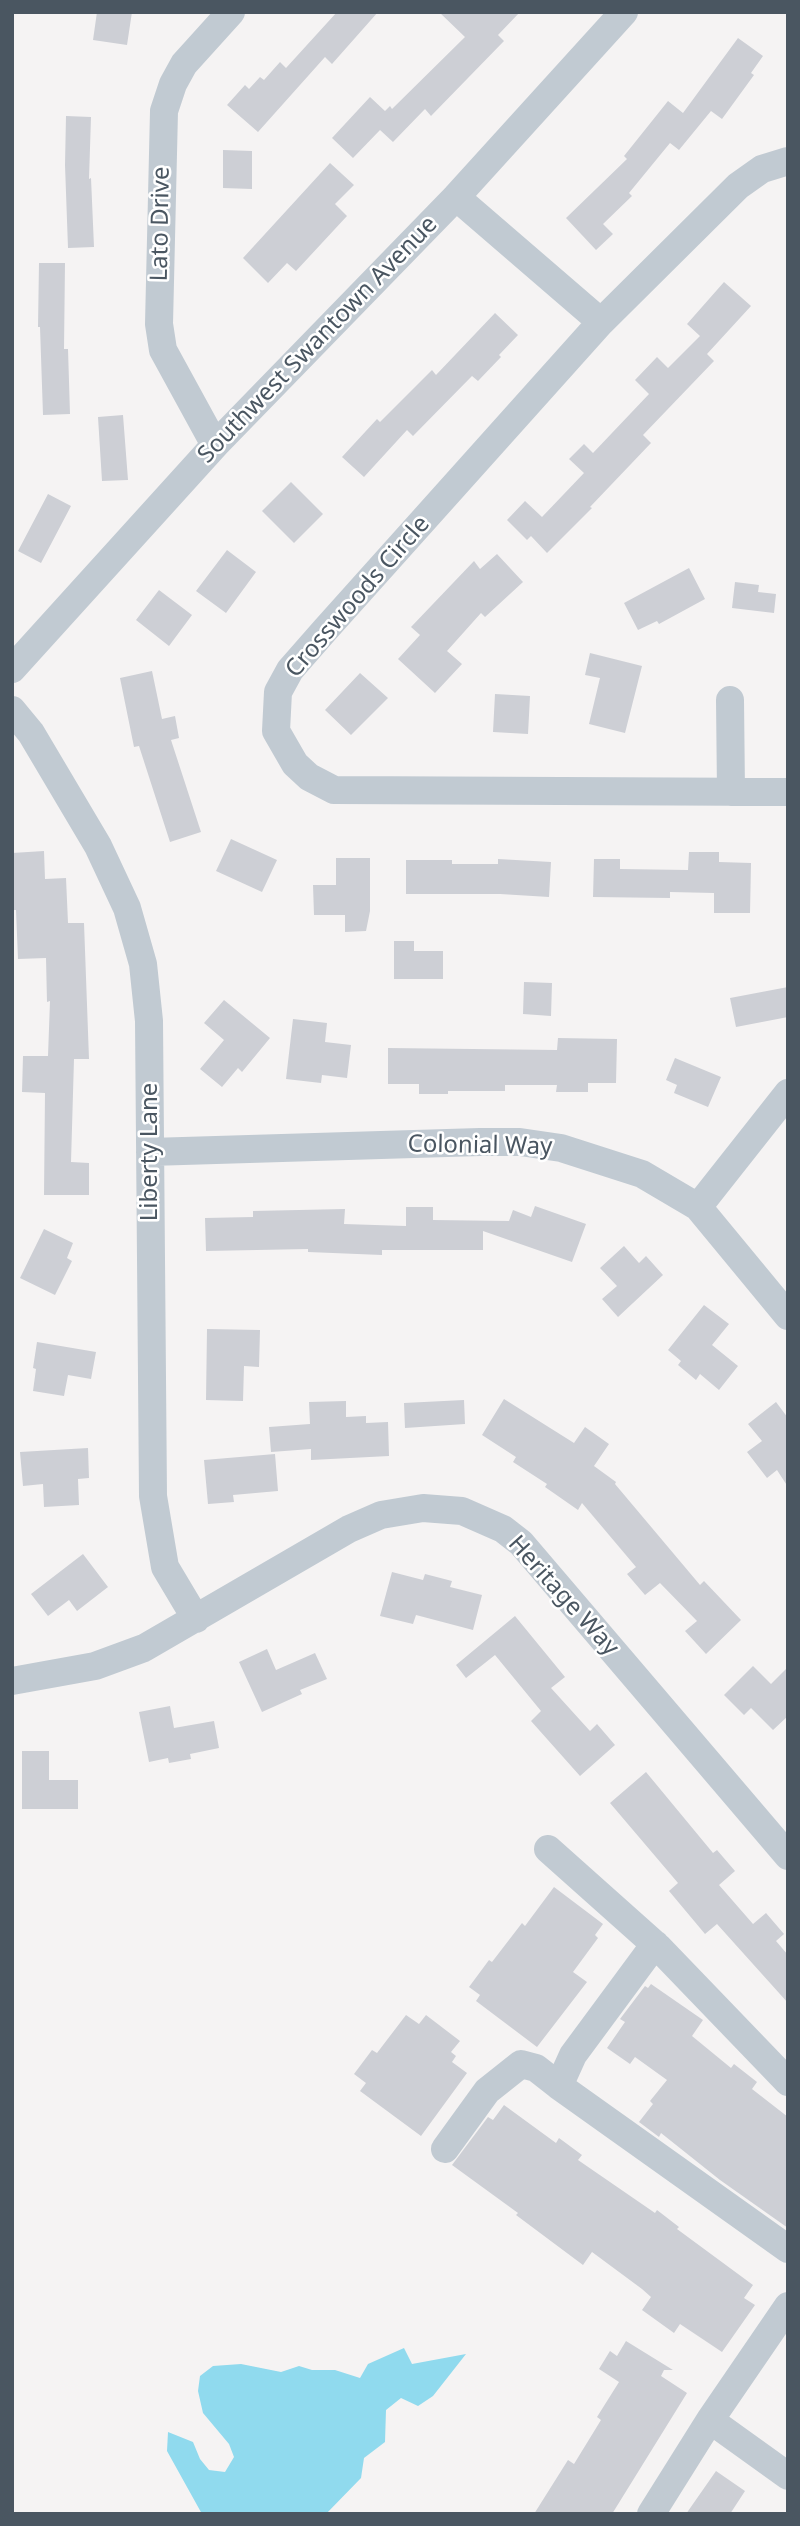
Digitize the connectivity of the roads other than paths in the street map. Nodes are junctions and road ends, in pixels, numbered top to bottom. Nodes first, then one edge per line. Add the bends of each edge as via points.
1 (231, 12) edge
2 (624, 12) edge
3 (788, 161) edge
4 (456, 197) junction
5 (601, 323) junction
6 (215, 445) junction
7 (12, 669) edge
8 (730, 700) dead end
9 (12, 710) edge
10 (731, 792) junction
11 (788, 792) edge
12 (788, 1093) edge
13 (150, 1152) junction
14 (698, 1207) junction
15 (788, 1316) edge
16 (196, 1619) junction
17 (12, 1681) edge
18 (548, 1849) dead end
19 (788, 1856) edge
20 (655, 1944) junction
21 (788, 2082) edge
22 (559, 2086) junction
23 (445, 2149) dead end
24 (788, 2249) edge
25 (788, 2306) edge
26 (710, 2420) junction
27 (788, 2476) edge
28 (651, 2514) edge

1 - 6 street, Lato Drive via 184,64 164,111 159,324 163,350
2 - 4 street, Southwest Swantown Avenue
3 - 5 street, Crosswoods Circle via 762,169 738,186
4 - 5 street
4 - 6 street, Southwest Swantown Avenue
5 - 10 street, Crosswoods Circle via 290,670 278,692 276,731 295,764 334,790
6 - 7 street, Southwest Swantown Avenue
8 - 10 street
9 - 13 street, Liberty Lane via 32,733 98,846 127,908 143,964 149,1021
10 - 11 street, Crosswoods Circle
12 - 14 street
13 - 14 street, Colonial Way via 520,1142 561,1147 642,1174
13 - 16 street, Liberty Lane via 153,1496 165,1567
14 - 15 street, Colonial Way
16 - 17 street, Heritage Way via 144,1648 95,1666
16 - 19 street, Heritage Way via 381,1515 423,1508 462,1511 503,1529 521,1543
18 - 20 street
20 - 21 street
20 - 22 street via 573,2055
22 - 23 street via 536,2068 521,2064 487,2091
22 - 24 street
25 - 26 street
26 - 27 street
26 - 28 street

